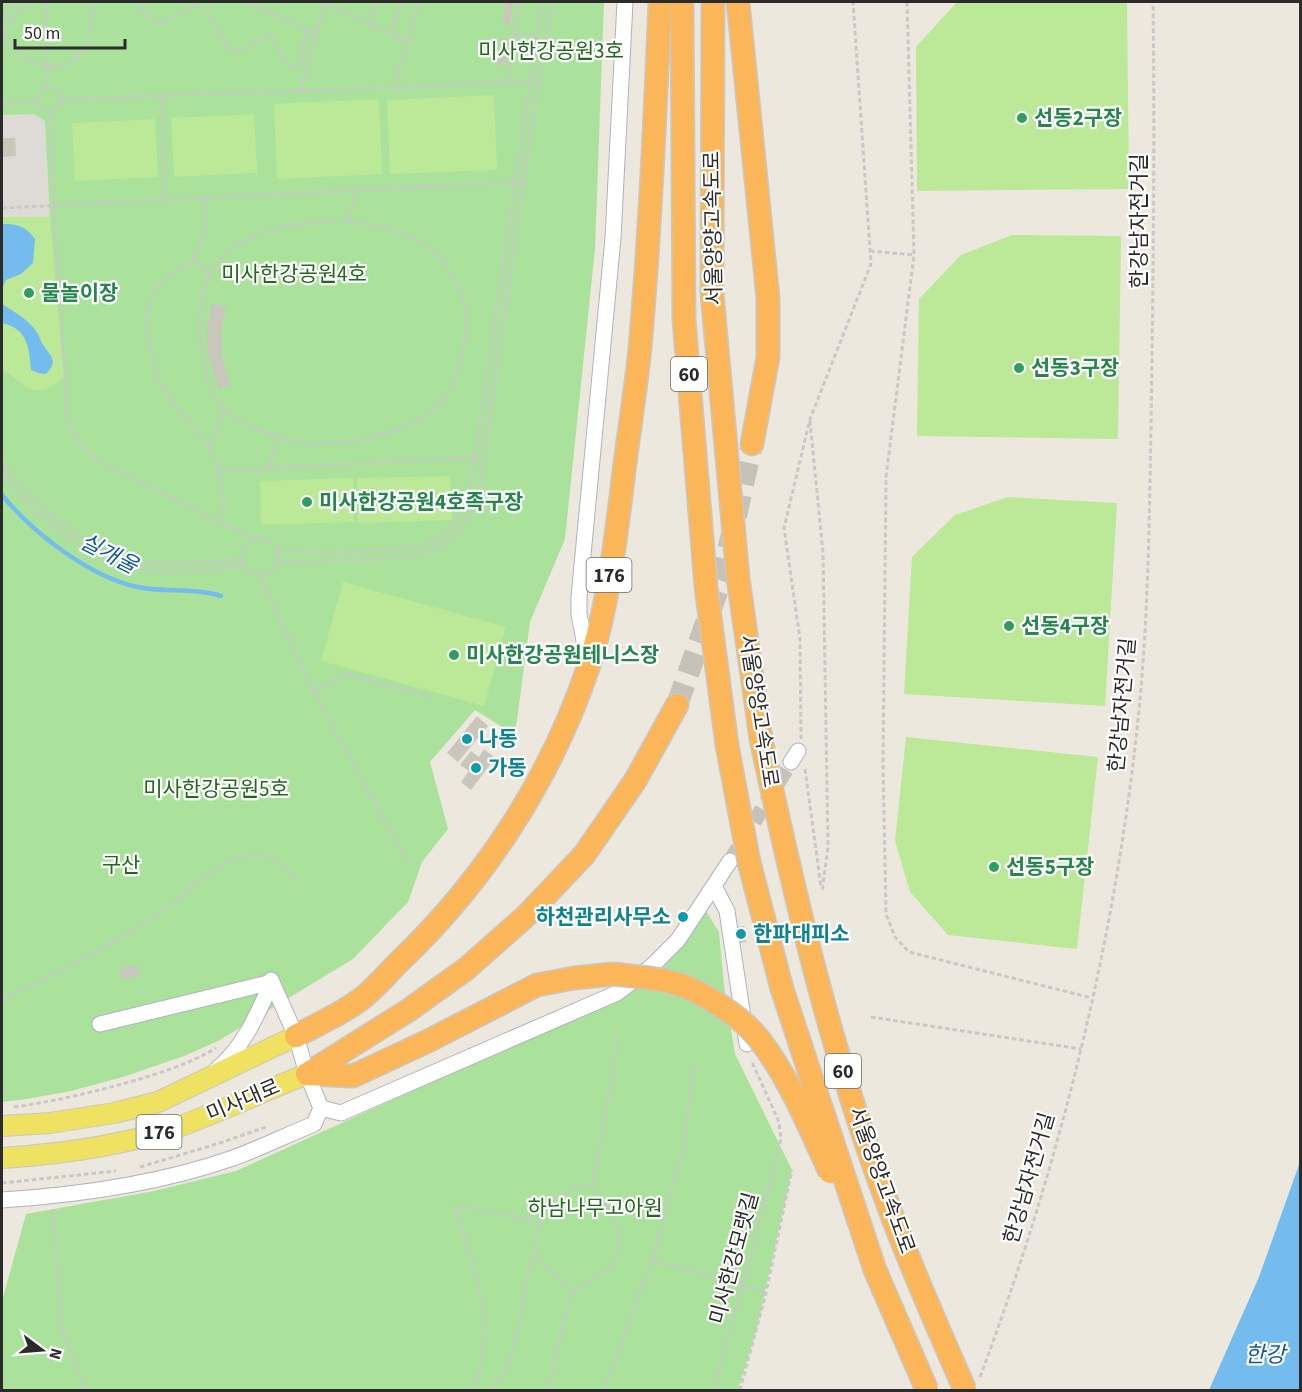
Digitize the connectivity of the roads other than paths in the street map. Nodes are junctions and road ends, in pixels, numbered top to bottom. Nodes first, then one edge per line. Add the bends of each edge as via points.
1 (625, 2) edge
2 (660, 2) edge
3 (682, 2) edge
4 (712, 2) edge
5 (738, 2) edge
6 (752, 444) tunnel mouth
7 (589, 666) junction
8 (677, 705) tunnel mouth
9 (730, 861) tunnel mouth
10 (714, 886) junction
11 (271, 981) junction
12 (100, 1024) dead end
13 (296, 1036) junction
14 (747, 1044) road end
15 (307, 1074) junction
16 (206, 1078) junction
17 (321, 1108) junction
18 (2, 1126) edge
19 (2, 1158) edge
20 (2, 1200) edge
21 (875, 1270) junction
22 (971, 1386) edge
23 (927, 1390) edge

1 - 7 street via 613,238 579,597
2 - 7 highway, 176 via 640,351 617,529
3 - 21 highway, 서울양양고속도로 / 60, bridge via 684,320 706,587 727,745 749,862 782,989
4 - 22 highway, 서울양양고속도로 / 60, bridge via 712,293 738,578 761,739 785,852 837,1051 886,1202
5 - 6 highway via 768,298 768,357
7 - 13 highway, 176 via 563,733 532,794 474,880 418,944 358,1002
8 - 15 highway, 176 via 635,781 584,855 526,916 466,969
9 - 10 street
10 - 14 street via 727,911
10 - 17 street via 678,940 617,993 340,1113
11 - 12 street
11 - 13 street
11 - 16 street via 246,1036 230,1058
13 - 15 street
13 - 16 main road, 미사대로 / 176
15 - 17 street
15 - 19 main road, 미사대로 / 176 via 179,1126 131,1140 84,1151
15 - 21 highway, bridge via 353,1076 537,986 613,974 653,978 692,989 733,1014 758,1038 800,1108
16 - 18 main road, 미사대로 / 176 via 159,1102 114,1113
17 - 20 street via 314,1124 233,1158 175,1175 122,1186
21 - 23 highway, 서울양양고속도로 / 60, bridge

